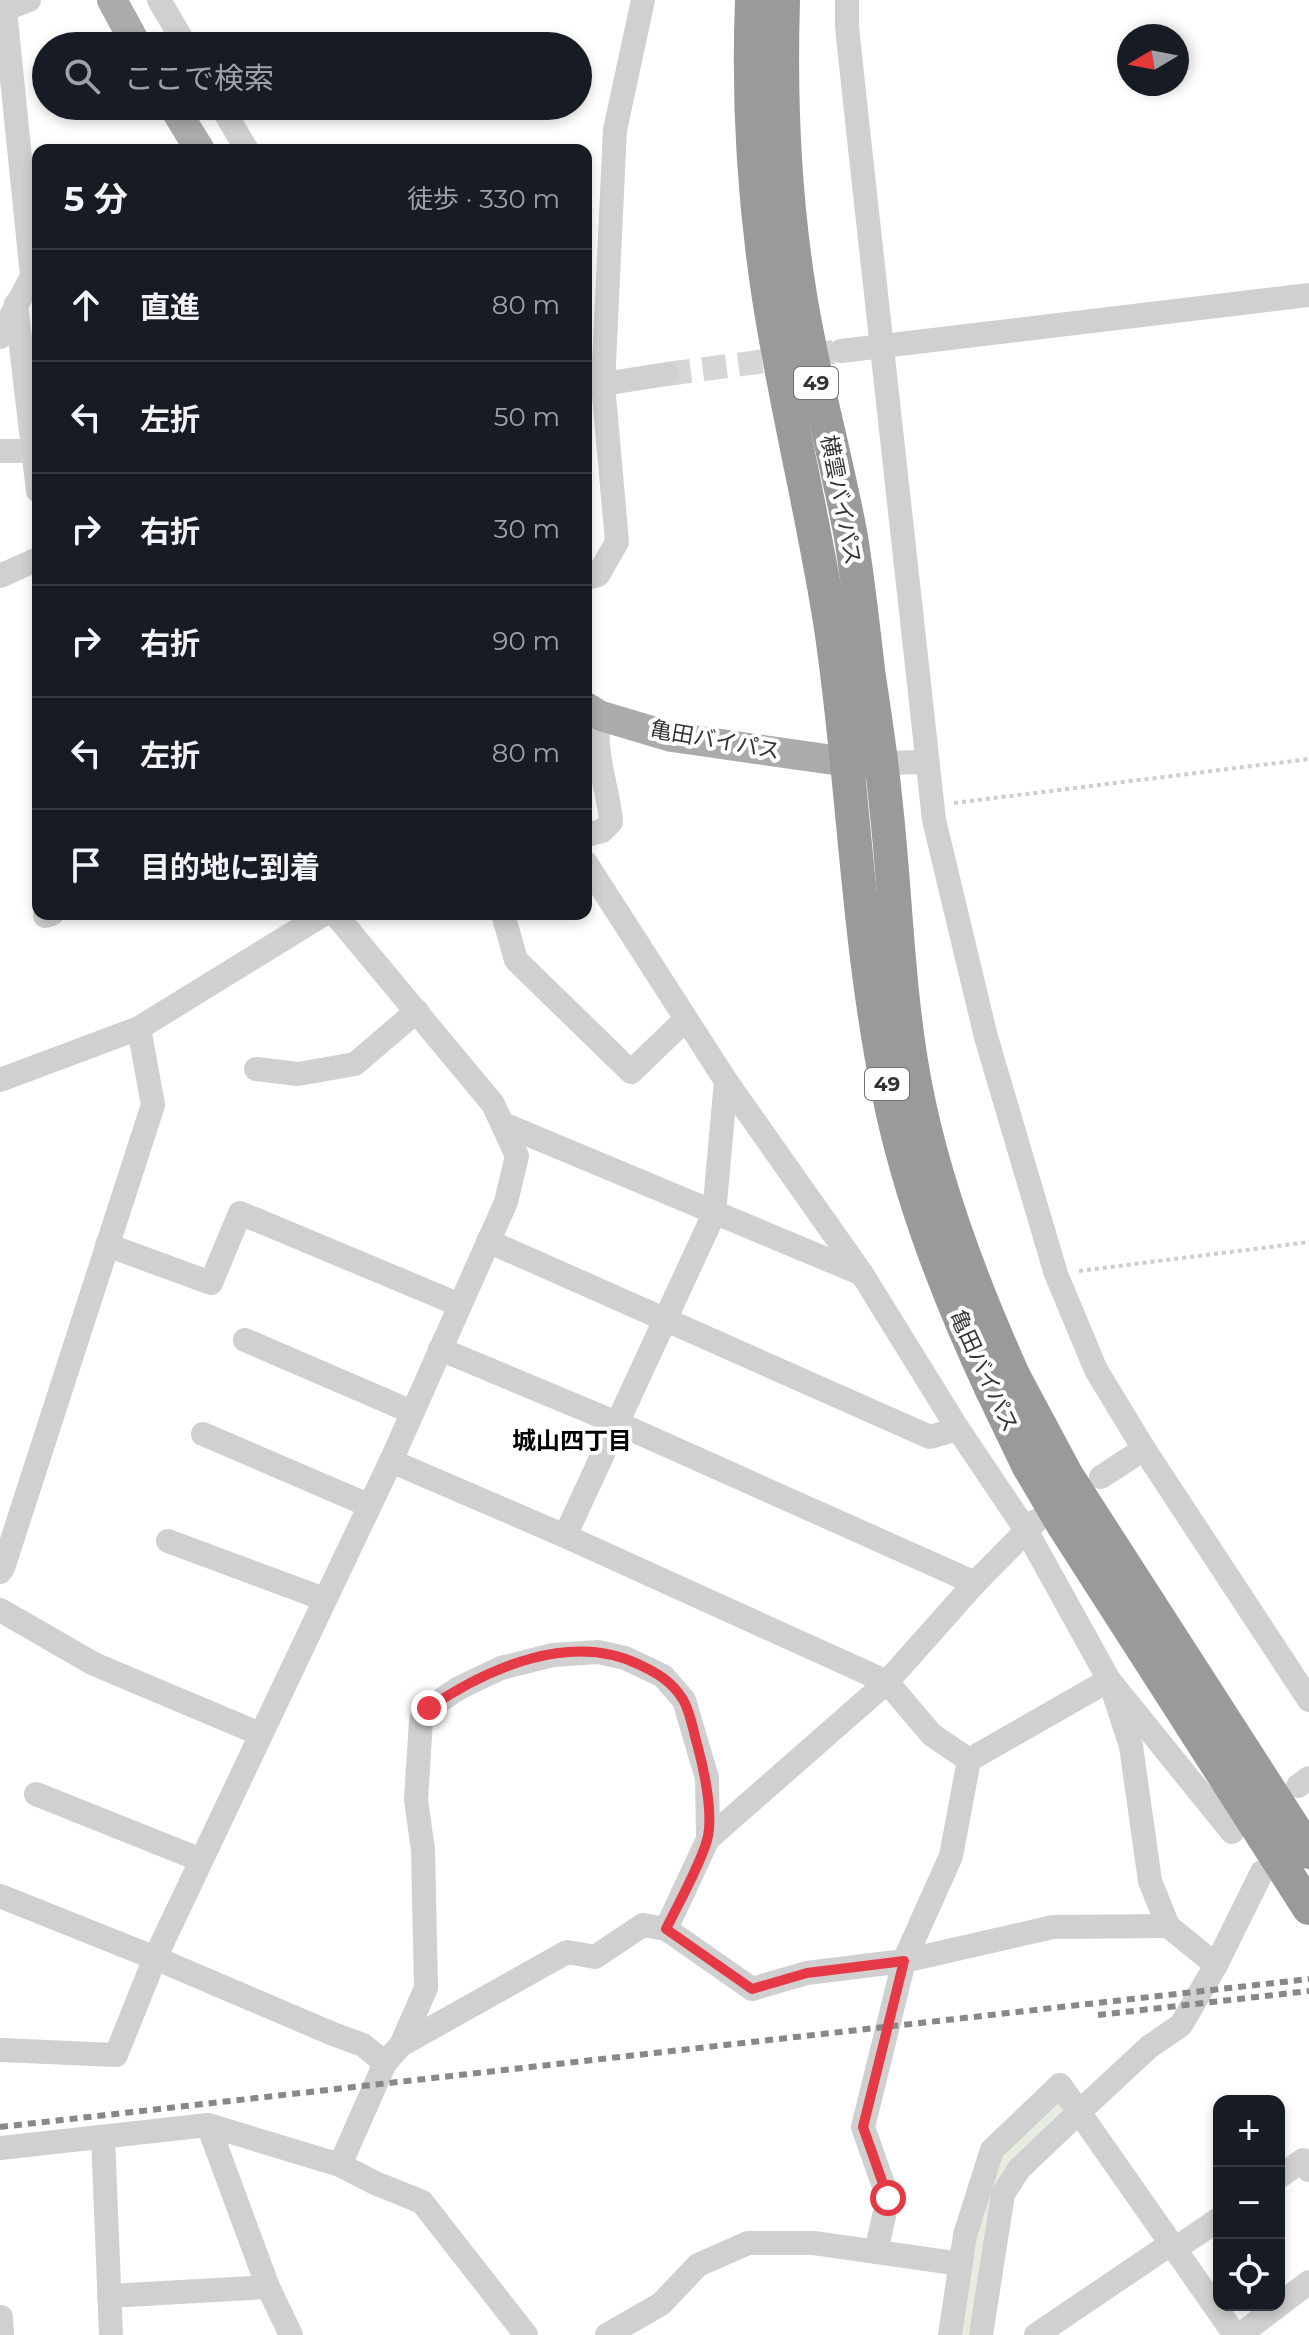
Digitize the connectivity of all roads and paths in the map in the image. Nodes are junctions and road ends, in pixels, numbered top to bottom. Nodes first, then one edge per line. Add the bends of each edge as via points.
1 (29, 0) edge
2 (112, 0) edge
3 (159, 0) edge
4 (643, 0) edge
5 (752, 0) edge
6 (783, 0) edge
7 (847, 0) edge
8 (2, 8) edge
9 (129, 32) edge
10 (178, 32) edge
11 (182, 120) edge
12 (229, 120) edge
13 (196, 144) edge
14 (243, 144) edge
15 (1309, 295) edge
16 (16, 304) junction
17 (0, 337) edge
18 (881, 347) junction
19 (841, 351) tunnel mouth
20 (667, 374) tunnel mouth
21 (603, 384) junction
22 (32, 428) edge
23 (0, 451) edge
24 (32, 451) edge
25 (32, 562) edge
26 (0, 576) edge
27 (592, 576) edge
28 (593, 711) edge
29 (1309, 759) edge
30 (864, 762) junction
31 (927, 762) junction
32 (934, 820) junction
33 (592, 834) edge
34 (592, 872) edge
35 (314, 920) edge
36 (340, 920) edge
37 (505, 920) edge
38 (417, 1011) junction
39 (686, 1019) junction
40 (139, 1028) junction
41 (256, 1069) dead end
42 (0, 1080) edge
43 (726, 1081) junction
44 (503, 1124) junction
45 (714, 1214) junction
46 (488, 1241) junction
47 (1309, 1242) edge
48 (107, 1245) junction
49 (862, 1274) junction
50 (1056, 1274) junction
51 (460, 1305) junction
52 (665, 1319) junction
53 (245, 1340) dead end
54 (440, 1349) junction
55 (1003, 1384) junction
56 (412, 1412) junction
57 (617, 1423) junction
58 (958, 1429) junction
59 (203, 1434) dead end
60 (1144, 1449) junction
61 (391, 1461) junction
62 (1101, 1477) dead end
63 (368, 1505) junction
64 (1032, 1525) junction
65 (565, 1536) junction
66 (168, 1541) dead end
67 (0, 1572) edge
68 (975, 1583) junction
69 (324, 1599) junction
70 (0, 1610) edge
71 (1109, 1680) junction
72 (887, 1682) junction
73 (1309, 1700) edge
74 (260, 1734) junction
75 (969, 1760) junction
76 (36, 1794) dead end
77 (1232, 1832) dead end
78 (708, 1839) junction
79 (1309, 1852) edge
80 (201, 1860) junction
81 (1262, 1872) dead end
82 (0, 1896) edge
83 (1309, 1908) edge
84 (1168, 1926) junction
85 (666, 1929) junction
86 (155, 1958) junction
87 (904, 1961) junction
88 (1216, 1965) junction
89 (0, 2050) edge
90 (393, 2054) junction
91 (1078, 2113) junction
92 (208, 2125) junction
93 (103, 2137) junction
94 (0, 2148) edge
95 (340, 2165) junction
96 (1309, 2170) edge
97 (1285, 2173) edge
98 (1213, 2223) edge
99 (1174, 2246) junction
100 (876, 2252) junction
101 (961, 2264) junction
102 (1309, 2282) edge
103 (268, 2287) junction
104 (109, 2296) junction
105 (111, 2335) edge
106 (291, 2335) edge
107 (526, 2335) edge
108 (607, 2335) edge
109 (950, 2335) edge
110 (981, 2335) edge
111 (1036, 2335) edge
112 (1238, 2335) edge

1 - 8 street
2 - 9 main road
3 - 10 street
4 - 21 street via 615,130
5 - 30 highway, 横雲バイパス / 49 via 754,158 774,328
6 - 30 highway, 横雲バイパス / 49 via 781,92 791,232 815,379 851,537
7 - 18 street
8 - 16 street via 32,276
11 - 13 main road
12 - 14 street
15 - 18 street
16 - 17 street
16 - 22 street
18 - 19 street
18 - 31 street
20 - 21 street
21 - 27 street via 617,542
23 - 24 street
25 - 26 street
28 - 30 main road, 亀田バイパス via 672,737
28 - 33 street via 611,822
29 - 32 path via 955,801
30 - 31 street
30 - 55 highway, 亀田バイパス / 49 via 868,959 889,1095 929,1243 961,1324
31 - 32 street
32 - 50 street via 986,1037
34 - 39 street
35 - 40 street
36 - 38 street
37 - 39 street via 516,960 631,1072
38 - 41 street via 355,1064 298,1074
38 - 44 street via 493,1104
39 - 43 street
40 - 42 street
40 - 48 street via 153,1105
43 - 45 street
43 - 49 street
44 - 45 street
44 - 46 street via 517,1156 506,1202
45 - 49 street
45 - 52 street
46 - 51 street
46 - 52 street
47 - 50 path
48 - 51 street via 211,1283 240,1213
48 - 67 street
49 - 58 street
50 - 60 street via 1096,1370
51 - 54 street
52 - 57 street
52 - 58 street via 930,1437
53 - 56 street
54 - 56 street
54 - 57 street
55 - 79 highway, 亀田バイパス / 49, bridge
55 - 83 highway, 亀田バイパス / 49, bridge via 1028,1465
56 - 61 street
57 - 65 street
57 - 68 street
58 - 64 street
59 - 63 street
60 - 62 street
60 - 73 street
61 - 63 street
61 - 65 street
63 - 69 street
64 - 68 street
64 - 71 street
65 - 72 street
66 - 69 street
68 - 72 street
69 - 74 street
70 - 74 street via 94,1664
71 - 75 street
71 - 77 street
71 - 84 street via 1131,1746 1150,1881
72 - 75 street via 932,1735
72 - 78 street
74 - 80 street
75 - 87 street via 951,1856
76 - 80 street
78 - 85 street
78 - 90 street via 707,1778 684,1700 663,1676 625,1658 598,1652 553,1655 459,1688 429,1708 421,1720 416,1800 423,1850 426,1988
80 - 86 street
81 - 88 street
82 - 86 street
84 - 87 street via 1053,1927
84 - 88 street
85 - 87 street via 752,1989 807,1973
85 - 90 street via 643,1925 595,1957 567,1952
86 - 89 street via 116,2055
86 - 90 street
87 - 100 street via 863,2127 888,2198
88 - 91 street via 1181,2025 1149,2047
90 - 95 street
91 - 99 street
91 - 101 street via 1060,2085 992,2150
91 - 110 street via 1019,2169 1003,2194
92 - 93 street
92 - 95 street
92 - 103 street
93 - 94 street
93 - 104 street
95 - 107 street via 422,2202
96 - 97 street via 1303,2160
98 - 99 street
99 - 111 street
99 - 112 street
100 - 101 street
100 - 108 street via 814,2243 748,2243 698,2265 661,2304
101 - 109 street
102 - 112 street
103 - 104 street
103 - 106 street
104 - 105 street

